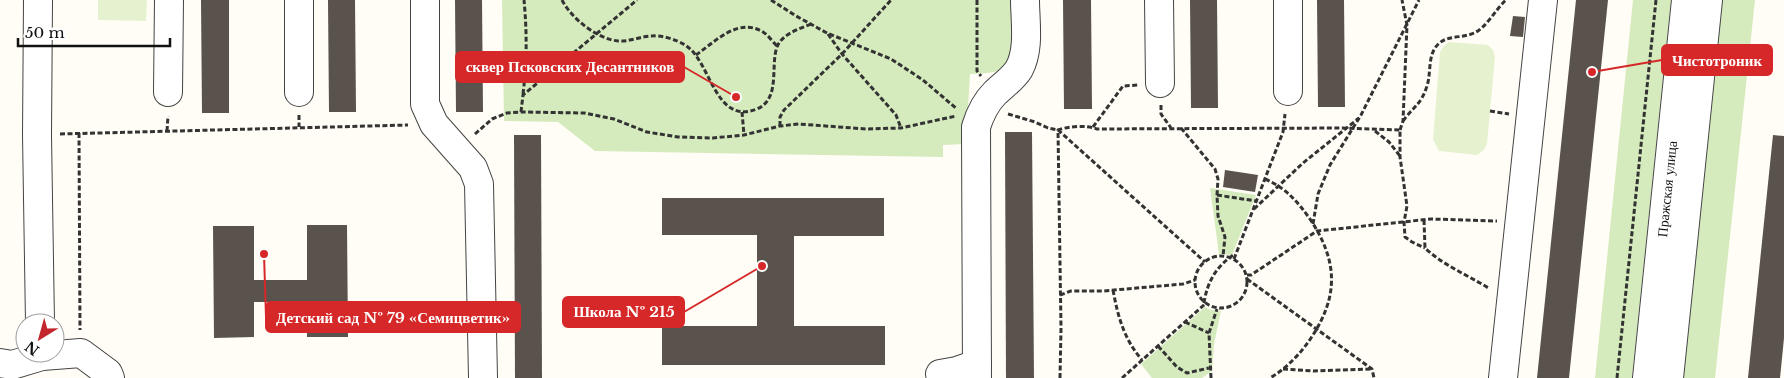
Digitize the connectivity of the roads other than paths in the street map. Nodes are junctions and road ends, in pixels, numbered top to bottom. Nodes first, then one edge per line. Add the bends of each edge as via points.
1 (38, 0) edge
2 (169, 0) edge
3 (299, 0) edge
4 (424, 0) edge
5 (1025, 0) edge
6 (1159, 0) edge
7 (1288, 0) edge
8 (1544, 0) edge
9 (1686, 0) edge
10 (1708, 0) edge
11 (1160, 83) road end
12 (1288, 91) dead end
13 (168, 92) dead end
14 (299, 92) dead end
15 (40, 313) edge
16 (65, 354) edge
17 (23, 363) edge
18 (8, 369) edge
19 (977, 371) edge
20 (940, 374) dead end
21 (110, 378) edge
22 (483, 378) edge
23 (1504, 378) edge
24 (1647, 378) edge
25 (1669, 378) edge

1 - 15 street
2 - 13 street
3 - 14 street
4 - 22 street via 425,104 434,124 472,168 479,184
5 - 19 street via 1025,50 1020,68 998,104 981,111 976,127
6 - 11 street
7 - 12 street
8 - 23 street
9 - 24 street, Пражская улица
10 - 25 street, Пражская улица
16 - 21 street via 80,353 108,373
17 - 18 street
19 - 20 street

